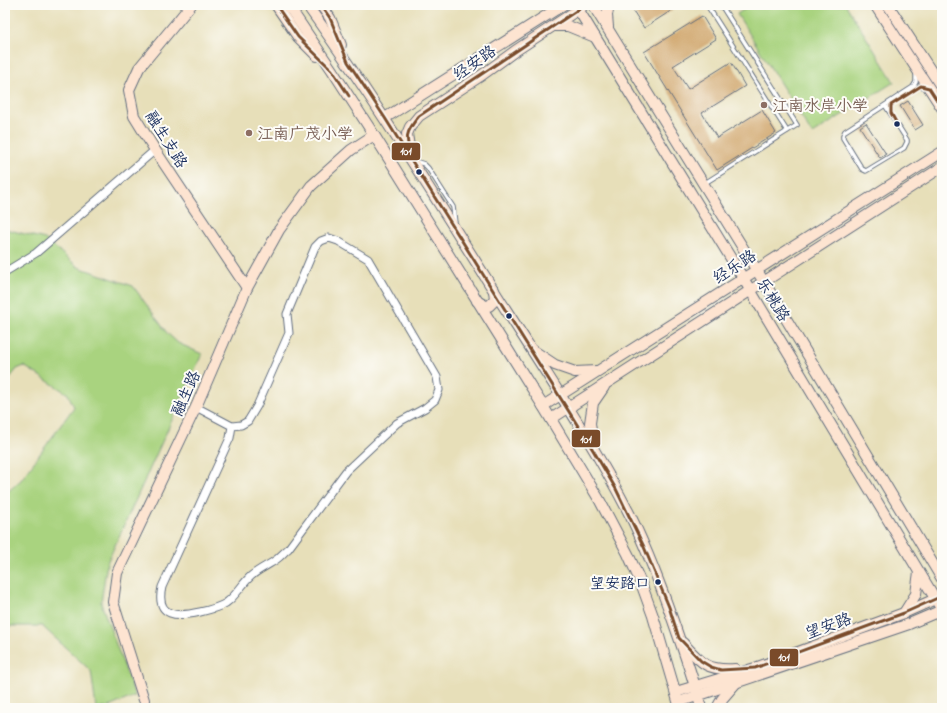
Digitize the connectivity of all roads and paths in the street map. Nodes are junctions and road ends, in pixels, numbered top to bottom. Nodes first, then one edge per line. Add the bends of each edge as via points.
1 (191, 5) edge
2 (276, 5) edge
3 (288, 5) edge
4 (307, 5) edge
5 (321, 5) edge
6 (563, 5) edge
7 (593, 5) edge
8 (609, 5) edge
9 (707, 5) edge
10 (721, 5) edge
11 (875, 5) edge
12 (888, 5) edge
13 (580, 6) edge
14 (554, 26) junction
15 (608, 29) junction
16 (595, 37) junction
17 (348, 62) junction
18 (916, 68) junction
19 (332, 70) junction
20 (929, 88) junction
21 (942, 88) edge
22 (885, 105) junction
23 (942, 108) edge
24 (890, 114) junction
25 (385, 118) junction
26 (787, 131) junction
27 (374, 135) junction
28 (942, 143) edge
29 (155, 150) junction
30 (942, 152) edge
31 (411, 159) junction
32 (927, 161) junction
33 (940, 169) edge
34 (704, 184) junction
35 (757, 269) junction
36 (5, 272) edge
37 (743, 278) junction
38 (764, 282) junction
39 (247, 288) junction
40 (494, 290) junction
41 (751, 291) junction
42 (477, 301) junction
43 (530, 349) junction
44 (599, 371) junction
45 (607, 383) junction
46 (560, 396) junction
47 (543, 406) junction
48 (196, 407) junction
49 (567, 408) junction
50 (551, 419) junction
51 (232, 426) junction
52 (593, 450) junction
53 (938, 566) edge
54 (919, 572) junction
55 (942, 578) edge
56 (939, 598) edge
57 (942, 610) edge
58 (904, 613) junction
59 (679, 638) junction
60 (755, 668) junction
61 (736, 683) junction
62 (697, 691) junction
63 (676, 692) junction
64 (144, 700) dead end
65 (679, 705) edge
66 (701, 708) edge
67 (717, 708) edge

1 - 29 street, 融生支路 via 139,68 128,90 134,116
2 - 19 street via 298,37
3 - 19 street
4 - 17 street
5 - 17 street via 330,18
6 - 25 street, 经安路
7 - 15 street, 乐桃路
8 - 15 street via 606,16
9 - 26 lane
10 - 26 lane via 797,125
11 - 18 street
12 - 21 street
13 - 14 street, 经安路
13 - 16 street, 乐桃路
14 - 16 street via 568,26
14 - 31 street, 经安路 via 419,116 407,134
15 - 34 street, 乐桃路
16 - 37 street, 乐桃路
17 - 25 street
18 - 20 street
18 - 22 lane via 915,85
19 - 27 street
20 - 23 street
20 - 24 lane via 921,86 893,104
22 - 24 lane
22 - 24 lane via 843,132 843,138 862,169 866,171 899,152 906,145 907,140
25 - 31 street
26 - 34 lane
27 - 39 street, 融生路 via 351,150 311,186 279,230
27 - 42 street
28 - 32 street
29 - 36 street via 36,253
29 - 39 street, 融生支路
30 - 32 street, 经乐路
31 - 40 street
32 - 35 street, 经乐路
33 - 38 street, 经乐路
34 - 35 street, 乐桃路
35 - 37 street, 经乐路
35 - 38 street, 乐桃路
37 - 41 street, 乐桃路
37 - 44 street, 经乐路
38 - 41 street, 经乐路
38 - 53 street, 乐桃路
39 - 48 street, 融生路
40 - 42 street via 494,300 489,306
40 - 43 street
41 - 45 street, 经乐路
41 - 54 street, 乐桃路
42 - 47 street
43 - 44 street via 555,365 575,372
43 - 46 street
44 - 46 street, 经乐路
45 - 49 street, 经乐路
45 - 52 street via 593,403 590,423
46 - 47 street, 经乐路
46 - 49 street
47 - 50 street
48 - 51 street
48 - 64 street, 融生路 via 118,573 113,602
49 - 50 street, 经乐路
49 - 52 street
50 - 63 street via 628,554 653,616
51 - 51 street via 248,421 257,406 289,333 287,314 315,247 329,238 368,259 437,377 439,390 435,400 397,422 346,471 288,549 251,576 226,603 213,609 176,616 162,607 159,597 230,438
52 - 59 street via 641,540
53 - 55 street, 乐桃路
54 - 56 street, 乐桃路
54 - 58 street via 916,594
56 - 57 street, 乐桃路
56 - 58 street, 望安路
57 - 61 street, 望安路 via 909,624
58 - 60 street, 望安路
59 - 60 street via 701,662 711,667 720,670
59 - 62 street
60 - 62 street, 望安路
61 - 62 street, 望安路
61 - 67 street via 722,698
62 - 63 street, 望安路
62 - 65 street, 望安路
62 - 66 street
63 - 65 street

